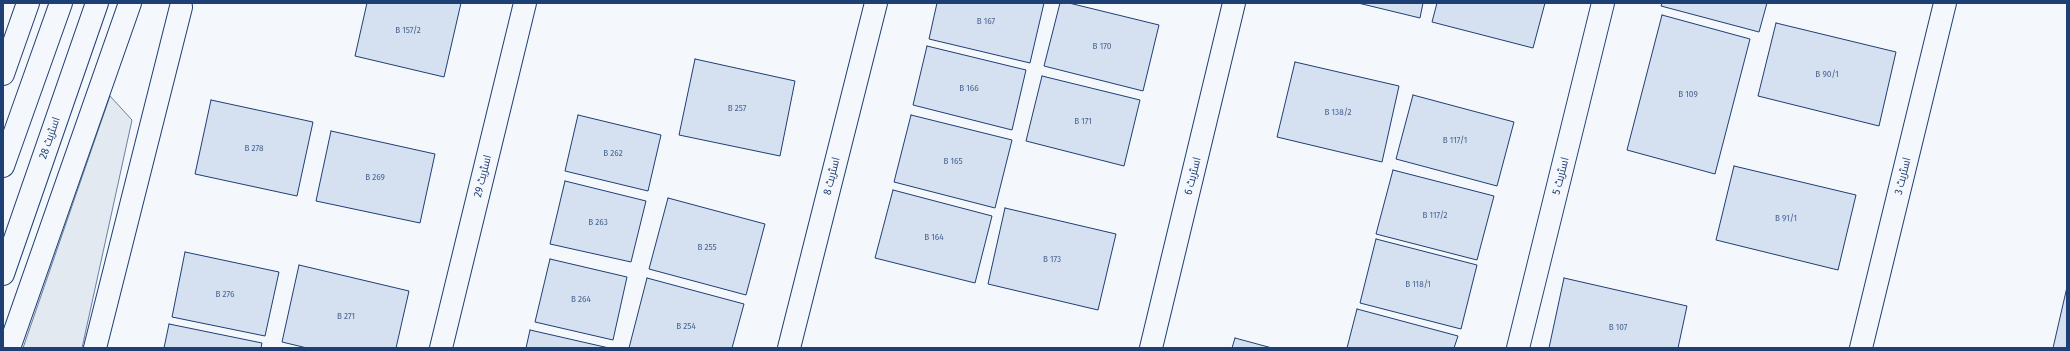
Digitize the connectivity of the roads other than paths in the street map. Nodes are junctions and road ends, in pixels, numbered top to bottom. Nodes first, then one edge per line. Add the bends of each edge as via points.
1 (28, 3) edge
2 (61, 3) edge
3 (97, 3) edge
4 (130, 3) edge
5 (525, 3) edge
6 (876, 3) edge
7 (1234, 3) edge
8 (1603, 3) edge
9 (1945, 3) edge
10 (181, 7) dead end
11 (3, 74) edge
12 (3, 166) edge
13 (3, 274) edge
14 (9, 348) edge
15 (95, 348) edge
16 (441, 348) edge
17 (789, 348) edge
18 (1151, 348) edge
19 (1518, 348) edge
20 (1861, 348) edge

1 - 11 street
2 - 12 street
3 - 13 street, اسٹریٹ 28
4 - 14 street
5 - 16 street, اسٹریٹ 29
6 - 17 street, اسٹریٹ 8
7 - 18 street, اسٹریٹ 6
8 - 19 street, اسٹریٹ 5
9 - 20 street, اسٹریٹ 3
10 - 15 street

